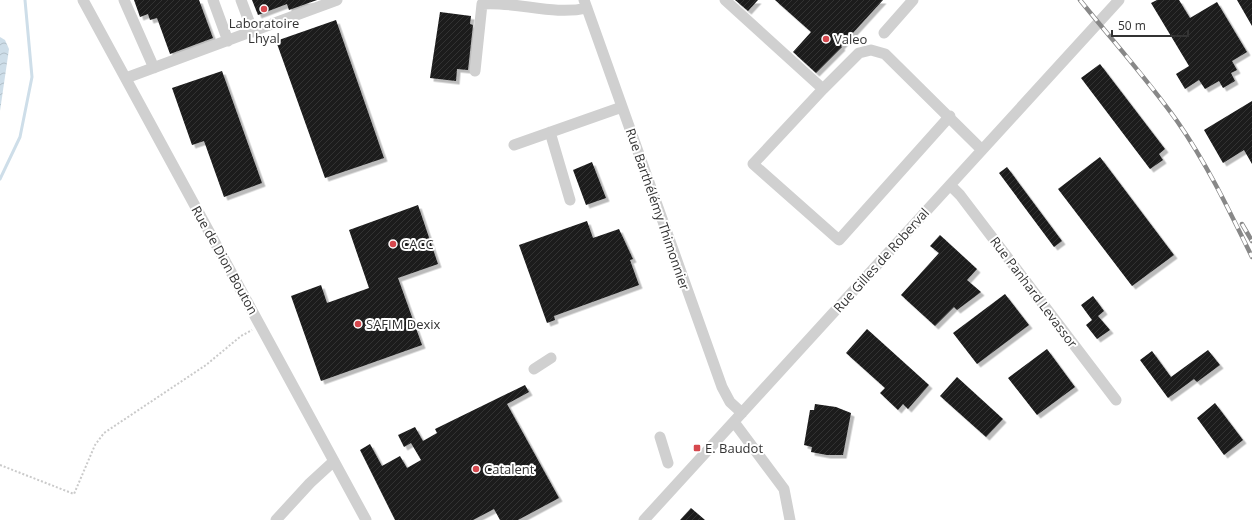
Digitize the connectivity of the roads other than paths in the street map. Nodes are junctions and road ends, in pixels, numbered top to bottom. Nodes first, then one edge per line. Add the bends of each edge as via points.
1 (83, 0) edge
2 (124, 0) edge
3 (214, 0) edge
4 (241, 0) edge
5 (337, 0) edge
6 (725, 0) edge
7 (913, 0) edge
8 (1119, 0) edge
9 (586, 4) edge
10 (253, 32) junction
11 (884, 33) dead end
12 (228, 41) junction
13 (154, 68) junction
14 (475, 71) dead end
15 (126, 78) junction
16 (823, 89) junction
17 (622, 107) junction
18 (950, 116) junction
19 (550, 132) junction
20 (514, 145) dead end
21 (982, 150) junction
22 (950, 185) junction
23 (570, 200) dead end
24 (551, 358) dead end
25 (534, 369) dead end
26 (1116, 400) dead end
27 (742, 413) junction
28 (734, 422) junction
29 (660, 437) dead end
30 (334, 461) junction
31 (668, 463) dead end
32 (276, 520) edge
33 (366, 520) edge
34 (644, 520) edge
35 (790, 520) edge

1 - 15 street, Rue de Dion Bouton
2 - 13 street
3 - 12 street
4 - 10 street
5 - 10 street
6 - 16 street
7 - 11 street
8 - 21 street, Rue Gilles de Roberval
9 - 14 street via 570,12 499,3 482,4
9 - 17 street, Rue Barthélémy Thimonnier
10 - 12 street
12 - 13 street
13 - 15 street
15 - 30 street, Rue de Dion Bouton
16 - 18 street via 859,53 871,50 885,54
16 - 18 street via 753,164 839,240
17 - 19 street
17 - 27 street, Rue Barthélémy Thimonnier via 722,386 730,402
18 - 21 street
19 - 20 street
19 - 23 street
21 - 22 street, Rue Gilles de Roberval
22 - 26 street, Rue Panhard Levassor
22 - 27 street, Rue Gilles de Roberval
24 - 25 street
27 - 28 street, Rue Gilles de Roberval
28 - 34 street, Rue Gilles de Roberval
28 - 35 street via 784,489
29 - 31 street
30 - 32 street
30 - 33 street, Rue de Dion Bouton

